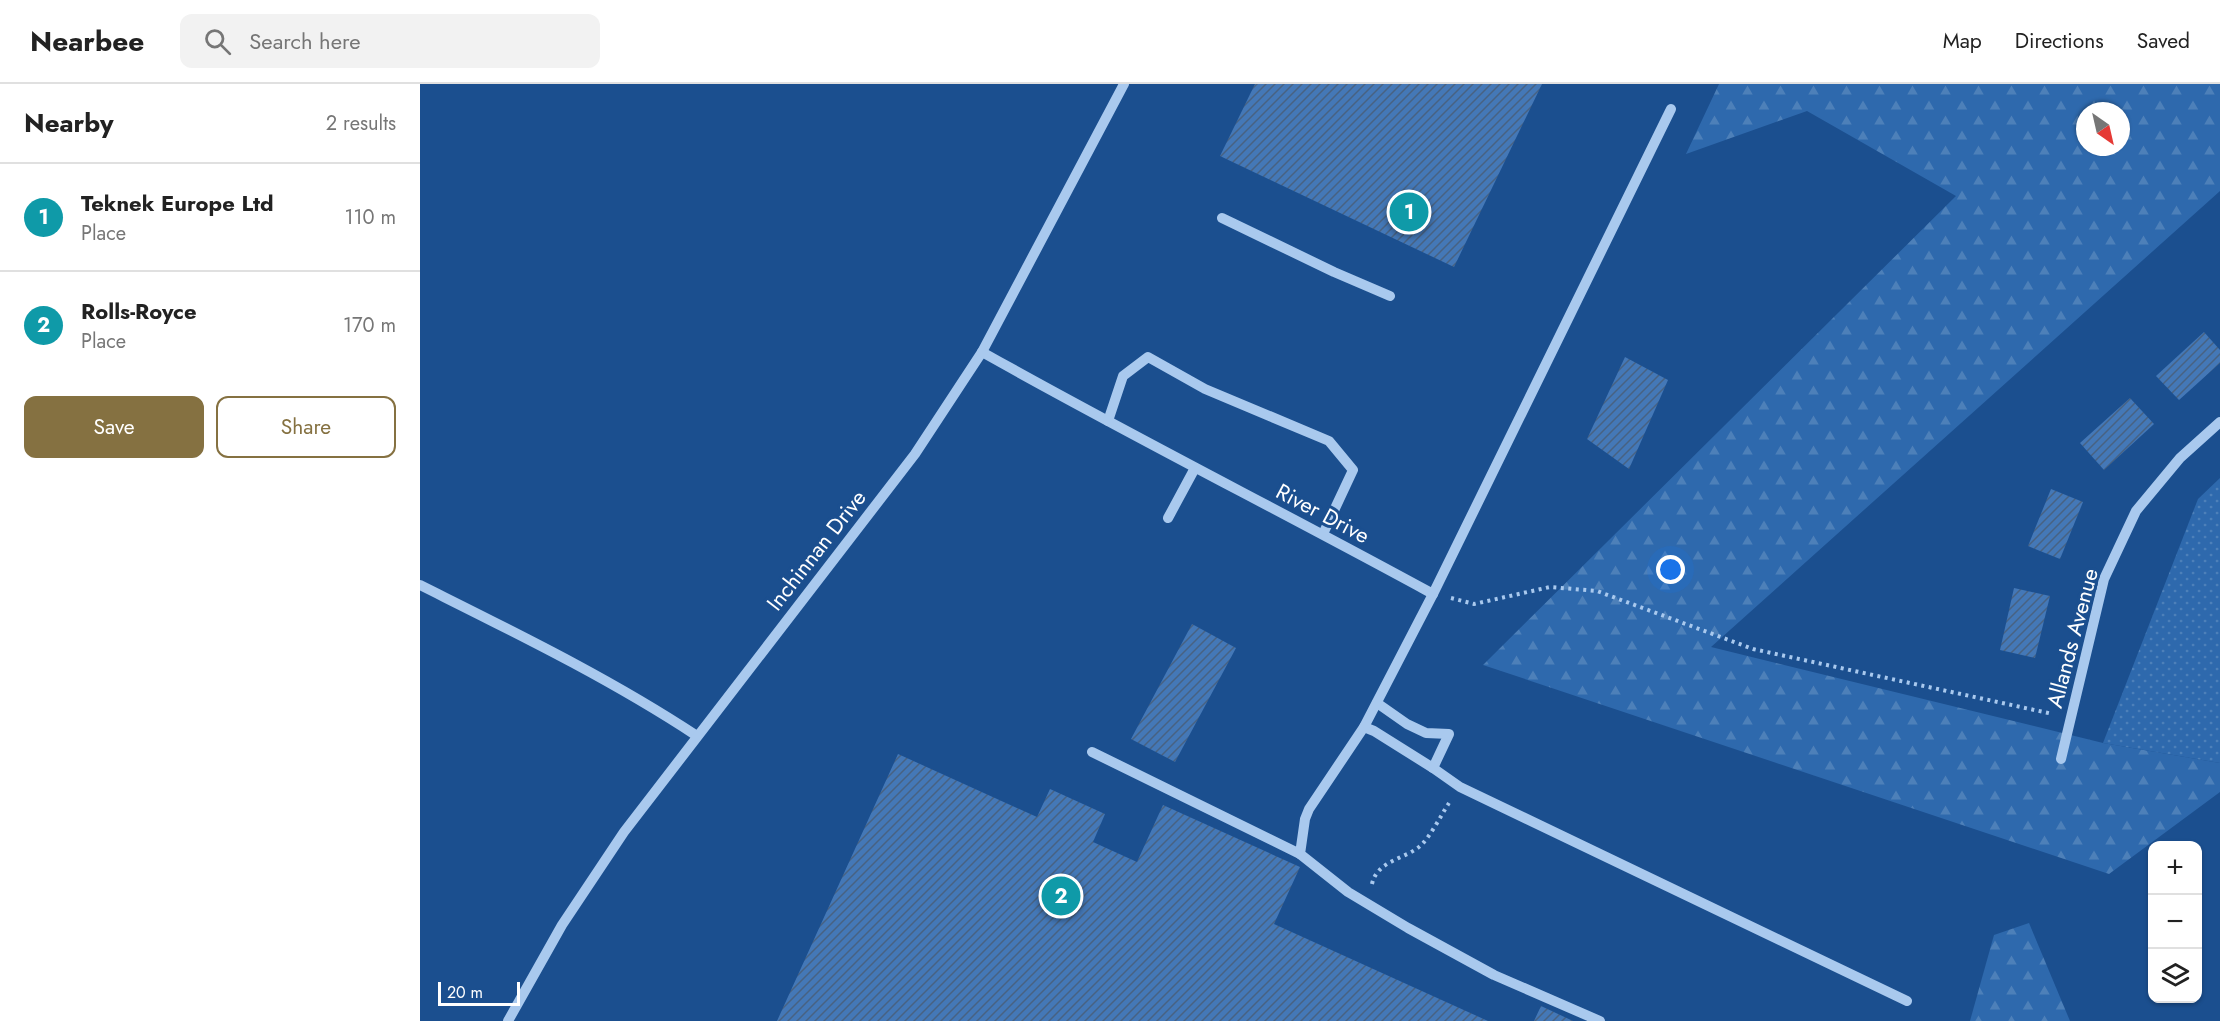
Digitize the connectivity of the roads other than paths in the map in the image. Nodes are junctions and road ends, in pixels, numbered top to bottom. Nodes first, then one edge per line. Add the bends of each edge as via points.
1 (1124, 84) edge
2 (1671, 109) dead end
3 (1222, 218) dead end
4 (1390, 296) dead end
5 (982, 352) junction
6 (1108, 421) junction
7 (2220, 422) edge
8 (1195, 468) junction
9 (1168, 518) dead end
10 (1323, 534) junction
11 (420, 585) edge
12 (1433, 594) junction
13 (1377, 703) junction
14 (1364, 727) junction
15 (697, 736) junction
16 (1092, 752) dead end
17 (2061, 759) dead end
18 (1434, 768) junction
19 (1300, 854) junction
20 (1907, 1001) dead end
21 (508, 1021) edge
22 (1600, 1021) edge

1 - 5 street, Inchinnan Drive
2 - 12 street
3 - 4 street
5 - 6 street, River Drive
5 - 15 street, Inchinnan Drive via 915,454
6 - 8 street, River Drive
6 - 10 street via 1123,376 1148,357 1205,389 1329,441 1353,470
7 - 17 street, Allands Avenue via 2180,458 2136,511 2104,579
8 - 9 street
8 - 10 street, River Drive
10 - 12 street, River Drive
11 - 15 street via 649,704
12 - 13 street
13 - 14 street
13 - 18 street via 1426,733 1449,734
14 - 18 street
14 - 19 street via 1309,809
15 - 21 street, Inchinnan Drive via 624,832 562,925
16 - 19 street
18 - 20 street via 1460,787
19 - 22 street via 1348,892 1494,975

